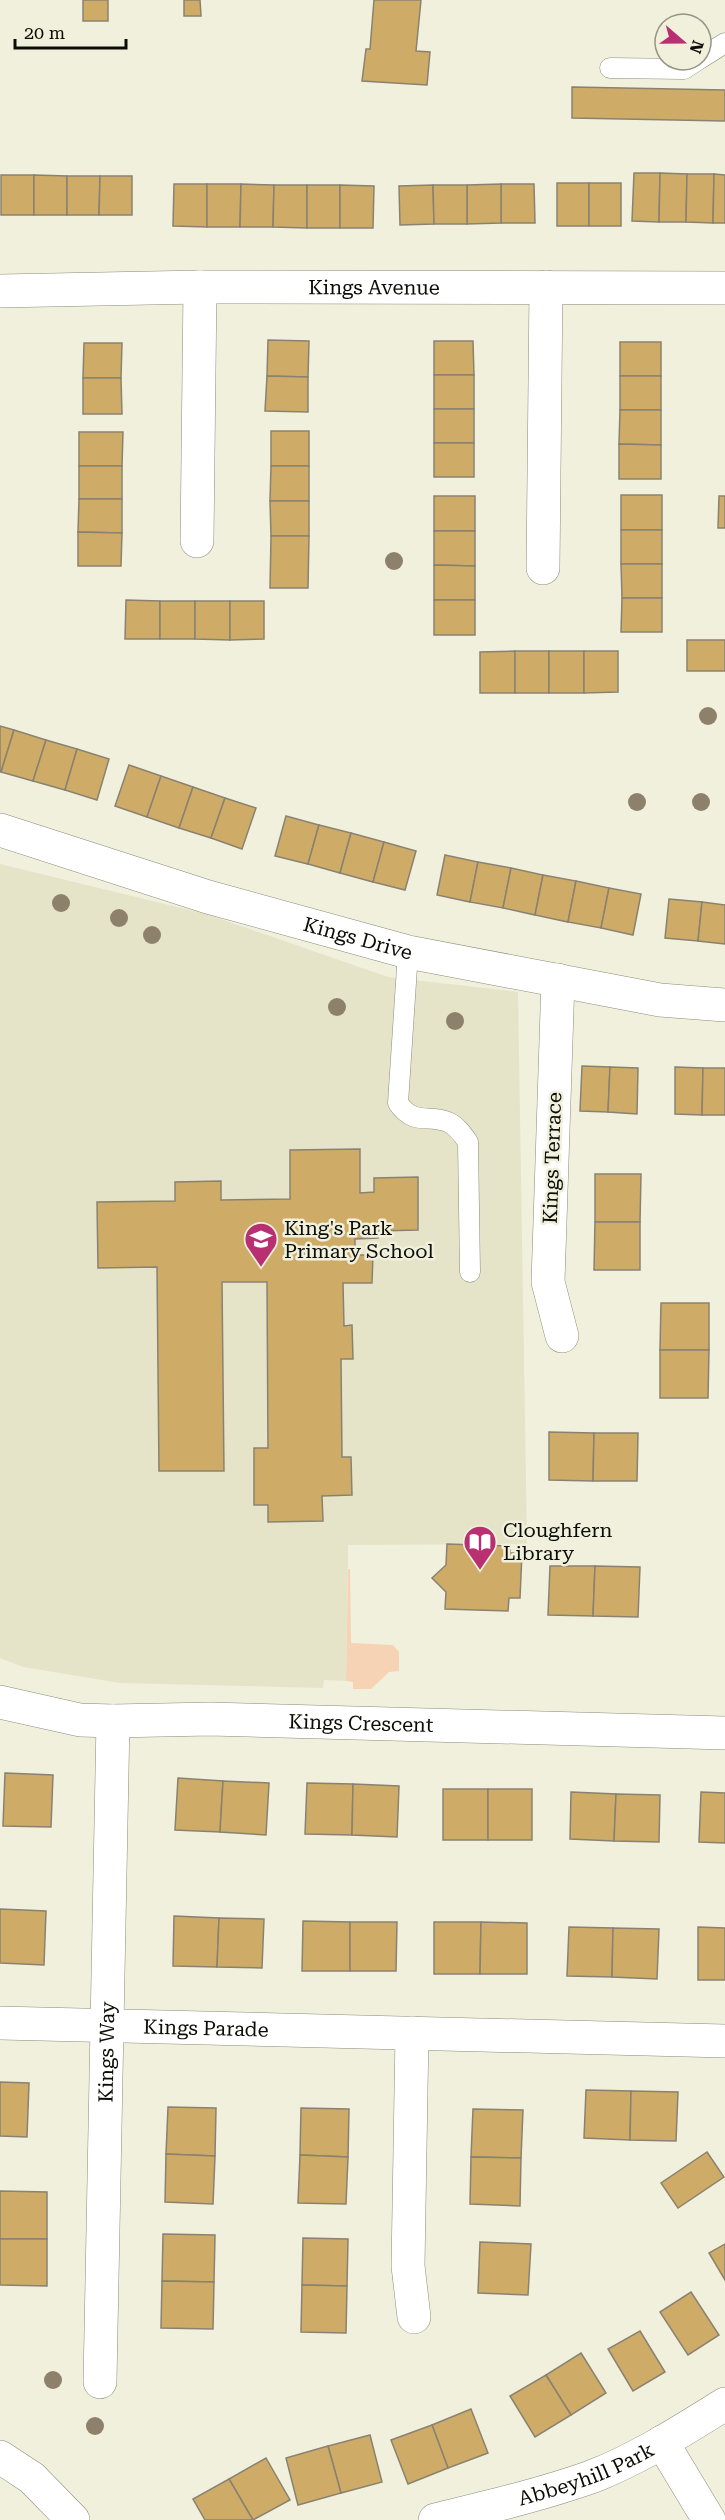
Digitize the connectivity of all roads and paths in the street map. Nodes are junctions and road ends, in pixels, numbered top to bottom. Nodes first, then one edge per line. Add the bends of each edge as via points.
1 (610, 68) dead end
2 (653, 69) edge
3 (201, 287) junction
4 (546, 287) junction
5 (725, 288) edge
6 (0, 291) edge
7 (197, 541) dead end
8 (543, 568) dead end
9 (0, 830) edge
10 (408, 952) junction
11 (558, 980) junction
12 (725, 1005) edge
13 (470, 1272) dead end
14 (562, 1336) dead end
15 (0, 1702) edge
16 (113, 1721) junction
17 (725, 1733) edge
18 (0, 2023) edge
19 (106, 2026) junction
20 (412, 2033) junction
21 (725, 2041) edge
22 (414, 2317) dead end
23 (100, 2382) dead end
24 (725, 2404) edge
25 (663, 2442) junction
26 (0, 2457) edge
27 (73, 2520) edge
28 (435, 2520) edge
29 (709, 2520) edge

1 - 2 lane
3 - 4 street, Kings Avenue
3 - 6 street, Kings Avenue
3 - 7 street
4 - 5 street, Kings Avenue
4 - 8 street
9 - 10 street, Kings Drive via 208,897
10 - 11 street, Kings Drive
10 - 13 lane via 398,1103 405,1114 448,1122 468,1142
11 - 12 street, Kings Drive via 660,1000
11 - 14 street, Kings Terrace via 549,1282
15 - 16 street, Kings Crescent via 80,1720
16 - 17 street, Kings Crescent via 210,1719
16 - 19 street, Kings Way
18 - 19 street, Kings Parade
19 - 20 street, Kings Parade
19 - 23 street, Kings Way
20 - 21 street, Kings Parade
20 - 22 street via 408,2266
24 - 25 street, Abbeyhill Park
25 - 28 street, Abbeyhill Park via 593,2476 523,2499
25 - 29 street
26 - 27 street via 32,2478

